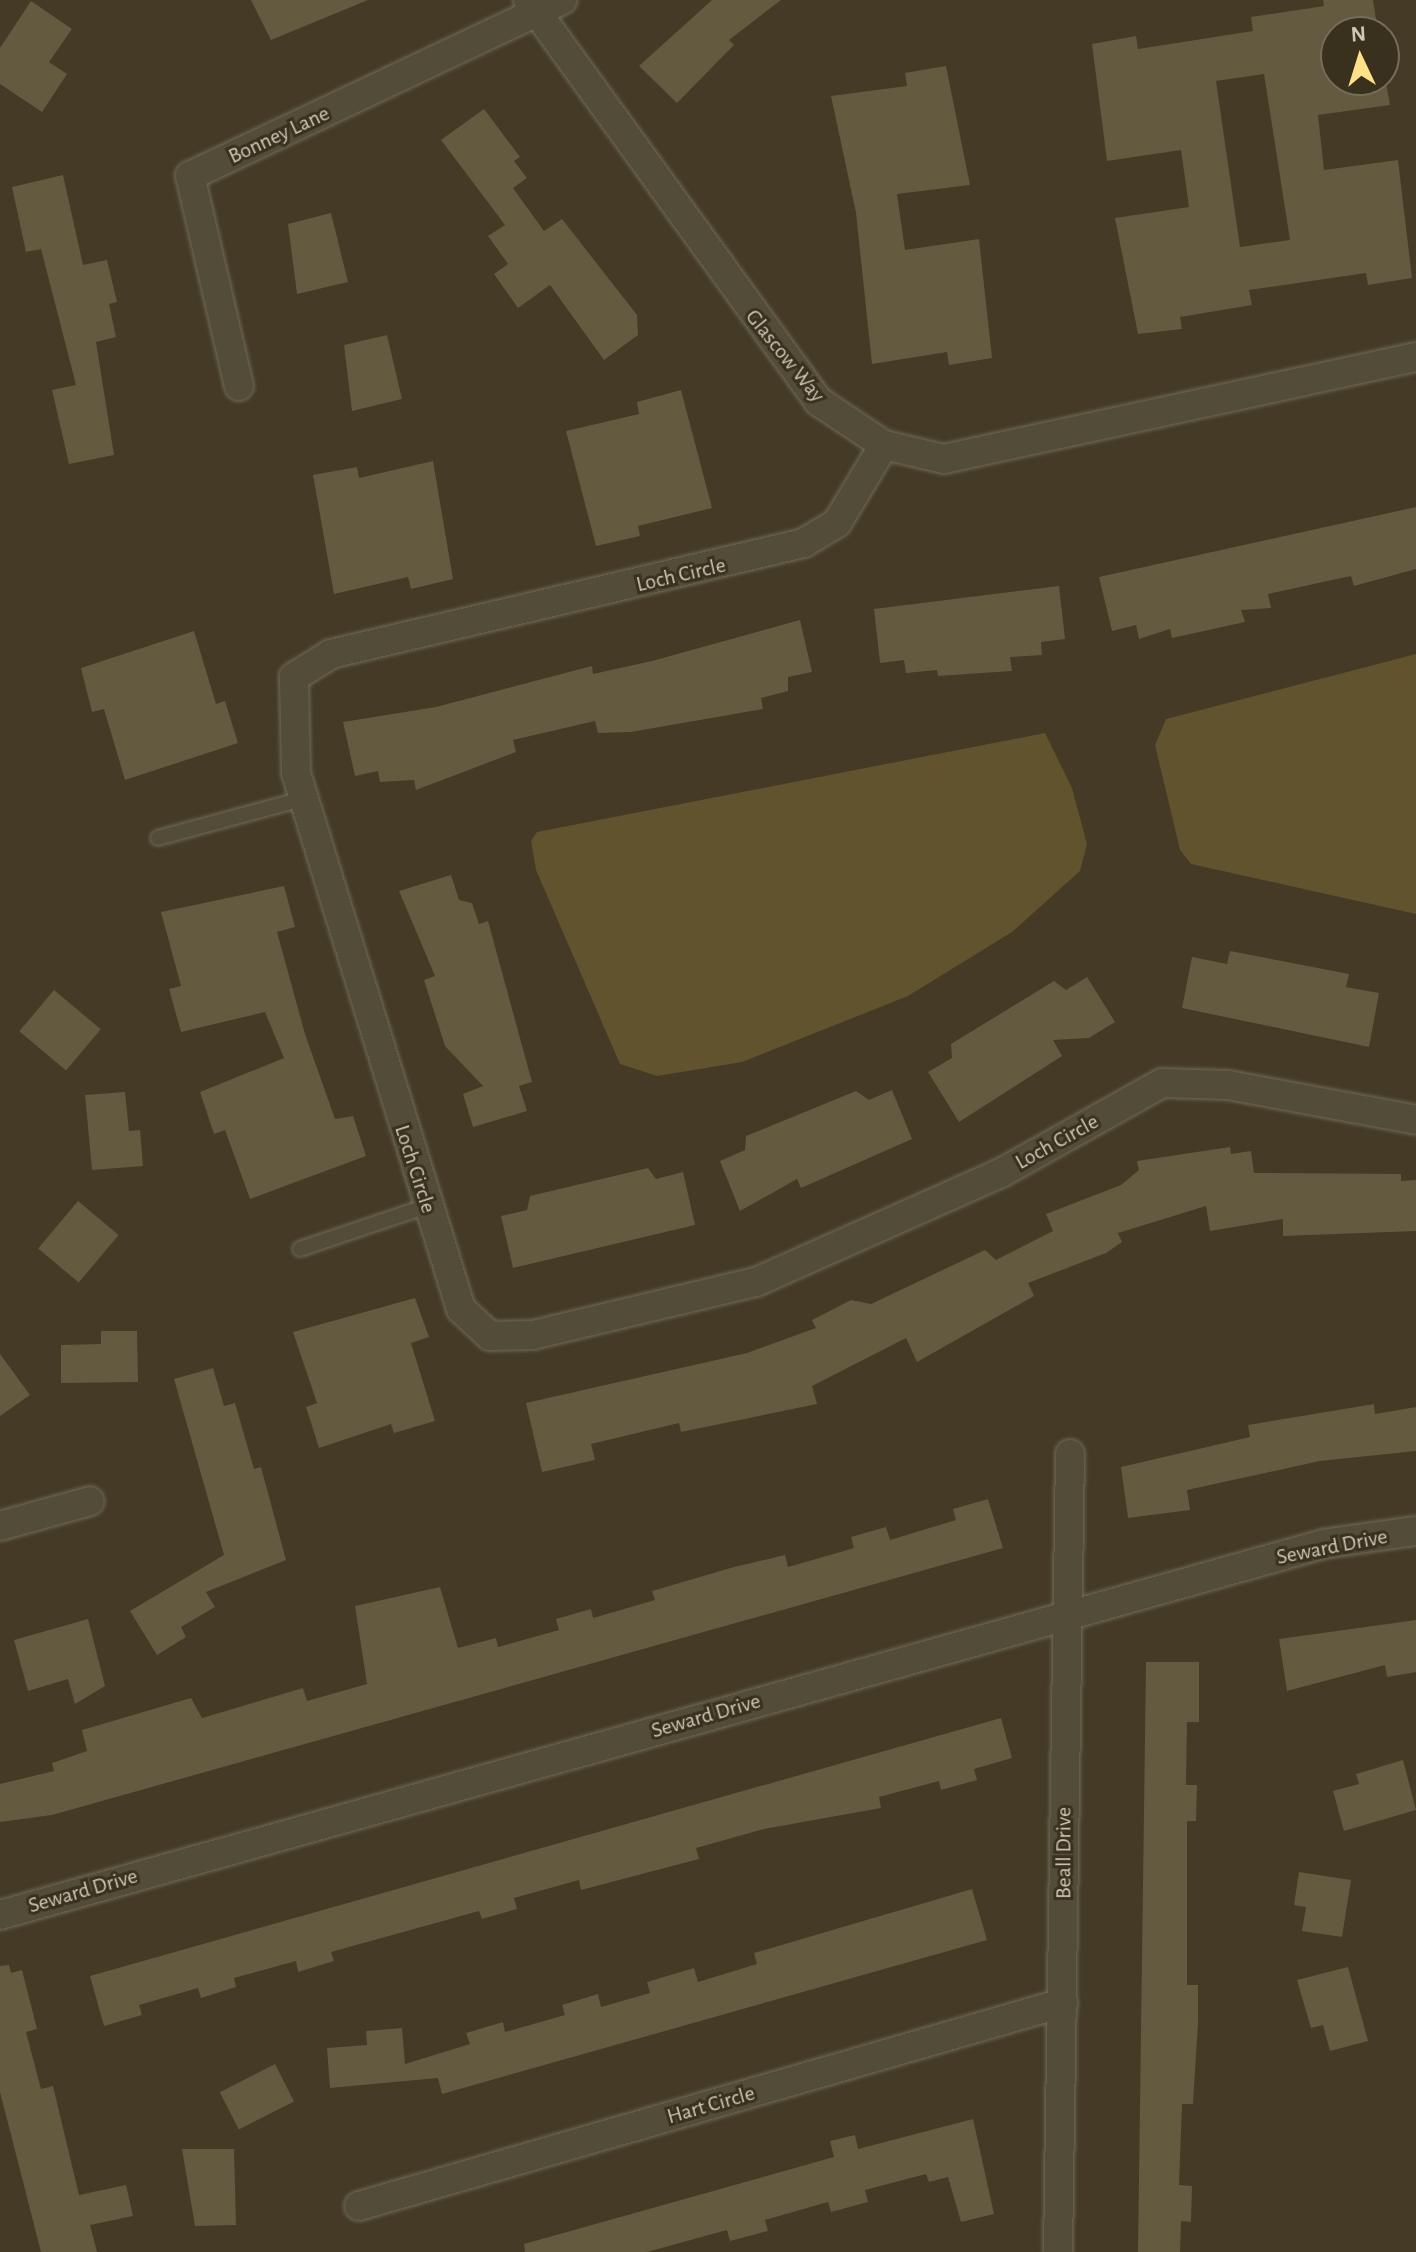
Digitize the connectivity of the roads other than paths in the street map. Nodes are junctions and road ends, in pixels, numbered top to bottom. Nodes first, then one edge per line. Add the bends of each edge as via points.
1 (562, 0) edge
2 (531, 8) edge
3 (1416, 357) edge
4 (239, 386) dead end
5 (884, 445) junction
6 (303, 799) junction
7 (158, 838) dead end
8 (1416, 1120) edge
9 (427, 1206) junction
10 (300, 1249) dead end
11 (1070, 1454) dead end
12 (90, 1501) dead end
13 (0, 1526) edge
14 (1416, 1531) edge
15 (1066, 1615) junction
16 (0, 1915) edge
17 (1063, 2003) junction
18 (359, 2206) dead end
19 (1058, 2252) edge

1 - 2 street, Bonney Lane
2 - 4 street, Bonney Lane via 190,176
2 - 5 street, Glascow Way via 818,401
3 - 5 street, Glascow Way via 944,459
5 - 6 street, Loch Circle via 837,523 804,543 331,654 294,677 289,719
6 - 7 lane
6 - 9 street, Loch Circle
8 - 9 street, Loch Circle via 1228,1085 1162,1083 1001,1173 756,1282 533,1335 490,1336 461,1309
9 - 10 lane
11 - 15 street, Beall Drive
12 - 13 street
14 - 15 street, Seward Drive via 1323,1544
15 - 16 street, Seward Drive
15 - 17 street, Beall Drive
17 - 18 street, Hart Circle
17 - 19 street, Beall Drive

